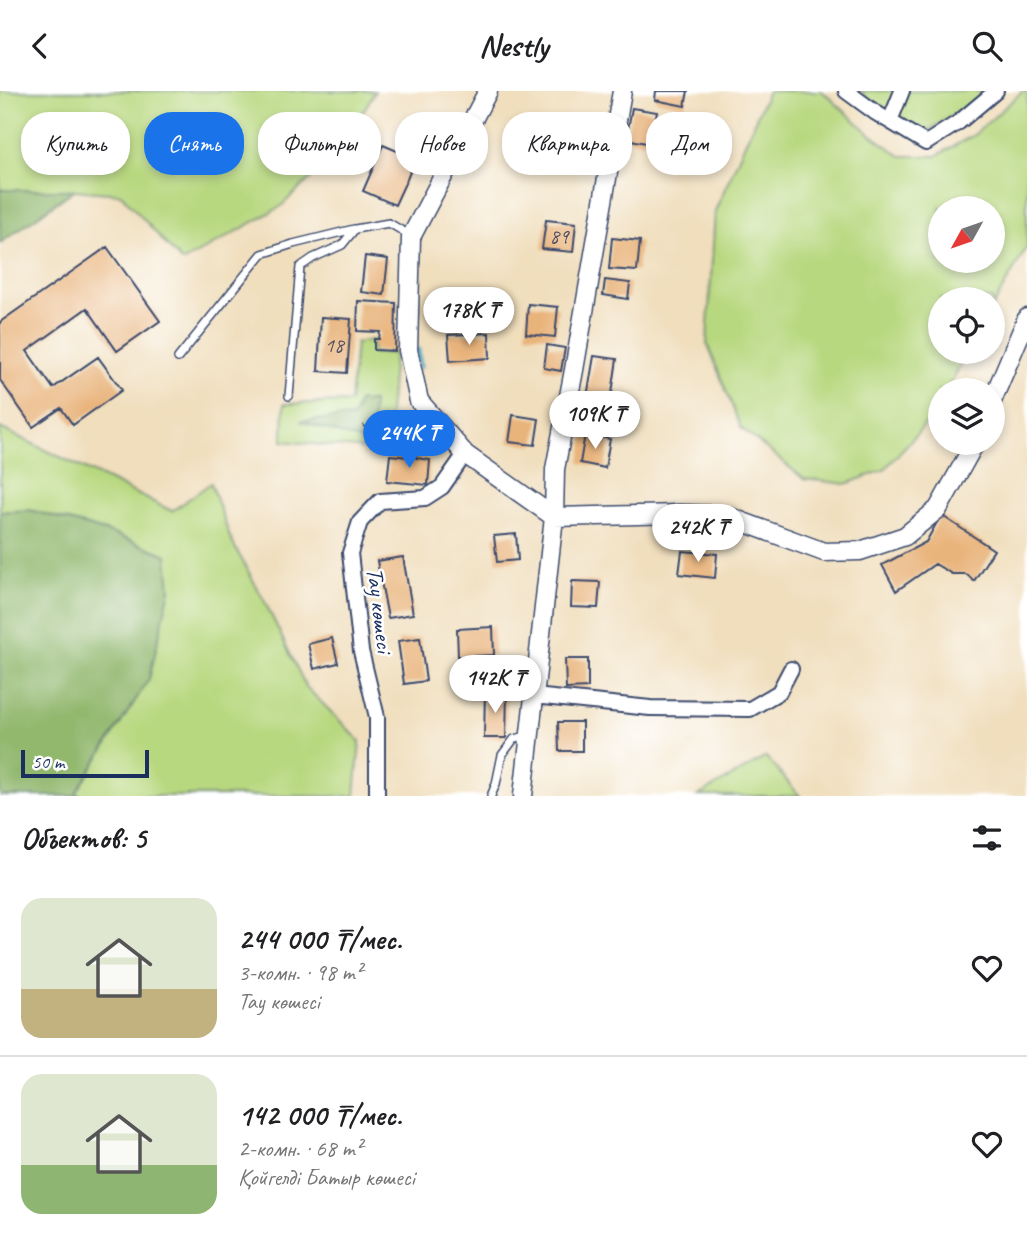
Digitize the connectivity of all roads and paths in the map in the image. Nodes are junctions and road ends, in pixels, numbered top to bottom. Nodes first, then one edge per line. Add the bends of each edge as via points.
1 (488, 91) edge
2 (622, 91) edge
3 (846, 91) edge
4 (902, 91) edge
5 (996, 91) edge
6 (890, 121) junction
7 (355, 229) junction
8 (411, 237) junction
9 (1027, 318) edge
10 (178, 358) dead end
11 (1002, 378) edge
12 (289, 396) dead end
13 (363, 426) dead end
14 (392, 429) dead end
15 (465, 454) junction
16 (968, 455) edge
17 (554, 517) junction
18 (792, 669) dead end
19 (534, 697) junction
20 (529, 735) junction
21 (377, 796) edge
22 (491, 796) edge
23 (523, 796) edge

1 - 8 street
2 - 17 street via 555,469
3 - 6 street
4 - 6 street
5 - 6 street via 959,123 926,143
7 - 8 lane via 389,223
7 - 10 lane via 262,254
7 - 12 lane via 342,245 300,267
8 - 15 street via 408,350 419,401
9 - 11 street
13 - 14 path
15 - 17 street
15 - 21 street, Тау көшесі via 442,487 425,498 380,501 360,522 350,553 361,651 377,717
16 - 17 street via 938,509 905,536 860,551 824,552 724,515
17 - 19 street
18 - 19 street via 779,692 750,709 650,708
19 - 20 street
20 - 22 lane via 514,739 502,755
20 - 23 street

